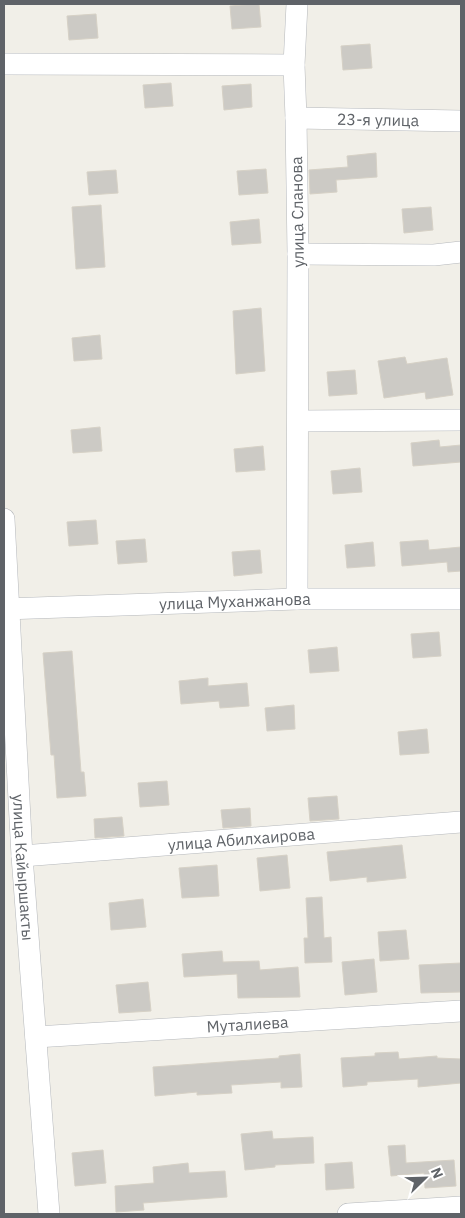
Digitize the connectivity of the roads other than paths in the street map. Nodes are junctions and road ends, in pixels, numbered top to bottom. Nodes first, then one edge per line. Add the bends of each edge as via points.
1 (297, 4) edge
2 (4, 64) edge
3 (294, 65) junction
4 (296, 118) junction
5 (461, 121) edge
6 (461, 252) edge
7 (298, 254) junction
8 (461, 420) edge
9 (298, 421) junction
10 (4, 519) edge
11 (297, 599) junction
12 (461, 599) edge
13 (6, 608) edge
14 (461, 822) edge
15 (22, 856) junction
16 (461, 1011) edge
17 (36, 1037) junction
18 (461, 1207) edge
19 (49, 1214) edge
20 (348, 1214) edge

1 - 3 street, улица Сланова
2 - 3 street
3 - 4 street, улица Сланова
4 - 5 street, 23-я улица
4 - 7 street, улица Сланова
6 - 7 street
7 - 9 street, улица Сланова
8 - 9 street
9 - 11 street, улица Сланова
10 - 13 street, улица Кайыршакты
11 - 12 street, улица Муханжанова
11 - 13 street, улица Муханжанова
13 - 15 street, улица Кайыршакты
14 - 15 street, улица Абилхаирова
15 - 17 street, улица Кайыршакты
16 - 17 street, Муталиева
17 - 19 street, улица Кайыршакты
18 - 20 street

